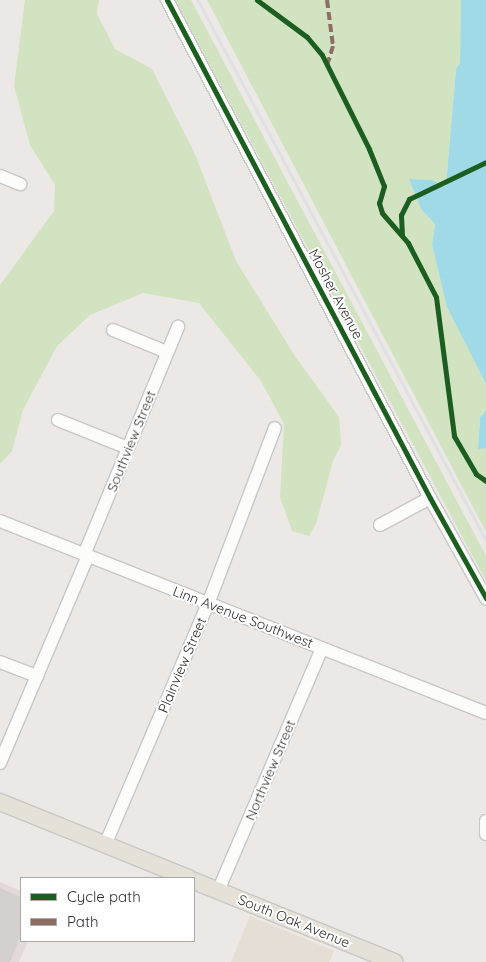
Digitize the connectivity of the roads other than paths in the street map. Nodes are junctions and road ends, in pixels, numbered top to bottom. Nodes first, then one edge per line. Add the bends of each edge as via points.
1 (167, 0) edge
2 (0, 176) edge
3 (20, 184) dead end
4 (178, 327) dead end
5 (113, 330) dead end
6 (167, 352) junction
7 (58, 420) dead end
8 (275, 428) dead end
9 (128, 448) junction
10 (430, 498) junction
11 (0, 522) edge
12 (380, 526) dead end
13 (86, 556) junction
14 (486, 598) edge
15 (208, 604) junction
16 (322, 648) junction
17 (0, 662) edge
18 (37, 676) junction
19 (486, 713) edge
20 (0, 763) edge
21 (0, 802) edge
22 (105, 845) junction
23 (185, 877) edge
24 (195, 881) edge
25 (218, 891) junction
26 (394, 962) edge

1 - 10 street, Mosher Avenue
2 - 3 street
4 - 6 street, Southview Street
5 - 6 street
6 - 9 street, Southview Street
7 - 9 street
8 - 15 street, Plainview Street
9 - 13 street, Southview Street
10 - 12 street
10 - 14 street, Mosher Avenue
11 - 13 street, Linn Avenue Southwest
13 - 15 street, Linn Avenue Southwest
13 - 18 street, Southview Street
15 - 16 street, Linn Avenue Southwest
15 - 22 street, Plainview Street
16 - 19 street, Linn Avenue Southwest
16 - 25 street, Northview Street
17 - 18 street
18 - 20 street, Southview Street
21 - 22 main road
22 - 23 main road
24 - 25 main road, South Oak Avenue
25 - 26 main road, South Oak Avenue

